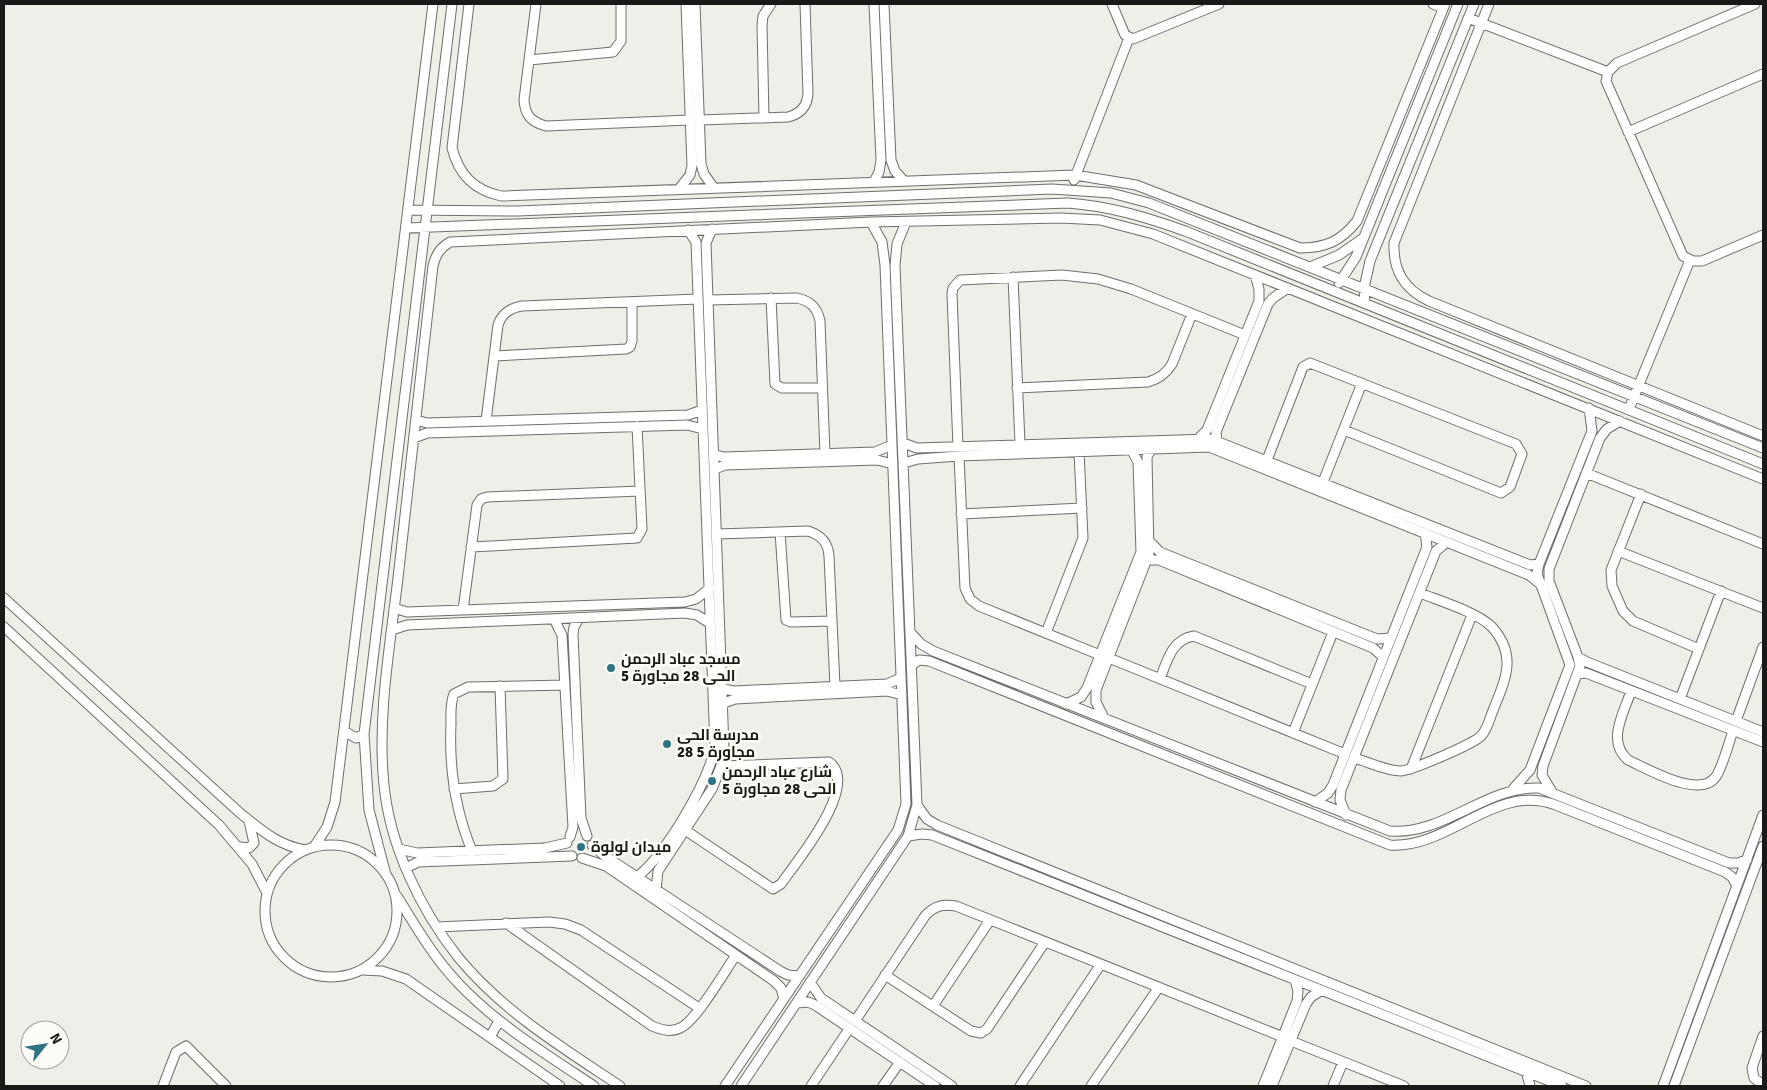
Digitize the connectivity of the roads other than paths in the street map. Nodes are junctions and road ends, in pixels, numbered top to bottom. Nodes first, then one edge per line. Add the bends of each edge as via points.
1 (433, 4) edge
2 (452, 4) edge
3 (469, 4) edge
4 (536, 4) edge
5 (621, 4) edge
6 (686, 4) edge
7 (695, 4) edge
8 (771, 4) edge
9 (805, 4) edge
10 (874, 4) edge
11 (884, 4) edge
12 (1112, 4) edge
13 (1219, 4) edge
14 (1433, 4) edge
15 (1458, 4) edge
16 (1474, 4) edge
17 (1489, 4) edge
18 (1755, 4) edge
19 (1442, 9) edge
20 (1468, 18) junction
21 (1452, 21) junction
22 (1482, 23) junction
23 (1129, 38) junction
24 (529, 60) junction
25 (1608, 72) junction
26 (1763, 74) edge
27 (764, 118) junction
28 (695, 120) junction
29 (1628, 132) junction
30 (1075, 175) junction
31 (903, 180) junction
32 (890, 181) junction
33 (874, 182) junction
34 (1372, 183) junction
35 (1384, 187) junction
36 (714, 188) junction
37 (679, 189) junction
38 (1072, 189) junction
39 (1398, 192) junction
40 (890, 195) junction
41 (1412, 198) junction
42 (1068, 203) junction
43 (408, 210) junction
44 (426, 211) junction
45 (518, 211) junction
46 (871, 222) junction
47 (906, 222) junction
48 (520, 225) junction
49 (407, 228) junction
50 (425, 228) junction
51 (712, 229) junction
52 (688, 230) junction
53 (1763, 235) edge
54 (1364, 237) junction
55 (1356, 257) junction
56 (1690, 260) junction
57 (1370, 261) junction
58 (1310, 267) junction
59 (1255, 275) junction
60 (1013, 276) junction
61 (1342, 279) junction
62 (1288, 288) junction
63 (1364, 288) junction
64 (1332, 290) junction
65 (771, 298) junction
66 (698, 299) junction
67 (708, 300) junction
68 (632, 302) junction
69 (1365, 303) junction
70 (1192, 314) junction
71 (1245, 335) junction
72 (494, 356) junction
73 (1362, 383) junction
74 (1639, 386) junction
75 (822, 388) junction
76 (1017, 388) junction
77 (1634, 397) junction
78 (1589, 408) junction
79 (1629, 409) junction
80 (702, 410) junction
81 (416, 420) junction
82 (486, 421) junction
83 (1620, 421) junction
84 (637, 426) junction
85 (703, 429) junction
86 (1344, 430) junction
87 (1763, 436) edge
88 (1200, 437) junction
89 (414, 438) junction
90 (1217, 440) junction
91 (903, 443) junction
92 (1020, 444) junction
93 (892, 445) junction
94 (923, 448) junction
95 (1152, 448) junction
96 (1763, 448) edge
97 (1131, 449) junction
98 (1079, 451) junction
99 (958, 452) junction
100 (825, 454) junction
101 (714, 455) junction
102 (924, 458) junction
103 (1267, 460) junction
104 (904, 463) junction
105 (893, 464) junction
106 (1763, 464) edge
107 (715, 469) junction
108 (1586, 473) junction
109 (1295, 476) junction
110 (1763, 479) edge
111 (1323, 482) junction
112 (640, 490) junction
113 (1641, 494) junction
114 (1082, 508) junction
115 (961, 514) junction
116 (906, 526) junction
117 (896, 527) junction
118 (780, 532) junction
119 (717, 534) junction
120 (1426, 534) junction
121 (1150, 542) junction
122 (1447, 542) junction
123 (1763, 544) edge
124 (471, 547) junction
125 (1618, 551) junction
126 (1148, 560) junction
127 (1539, 564) junction
128 (1539, 583) junction
129 (710, 588) junction
130 (1721, 591) junction
131 (1420, 593) junction
132 (4, 598) edge
133 (394, 608) junction
134 (1763, 608) edge
135 (463, 610) junction
136 (1472, 615) junction
137 (554, 618) junction
138 (579, 618) junction
139 (832, 621) junction
140 (711, 624) junction
141 (4, 627) edge
142 (392, 630) junction
143 (910, 632) junction
144 (1333, 632) junction
145 (1046, 634) junction
146 (1391, 638) junction
147 (1763, 647) edge
148 (1699, 649) junction
149 (1105, 657) junction
150 (1383, 657) junction
151 (1578, 657) junction
152 (912, 665) junction
153 (1578, 674) junction
154 (901, 678) junction
155 (1160, 679) junction
156 (1312, 684) junction
157 (565, 685) junction
158 (500, 686) junction
159 (835, 686) junction
160 (723, 689) junction
161 (1631, 690) junction
162 (902, 695) junction
163 (1680, 699) junction
164 (724, 703) junction
165 (1066, 704) junction
166 (1104, 719) junction
167 (1736, 721) junction
168 (1733, 730) junction
169 (344, 731) junction
170 (1763, 732) edge
171 (1293, 733) junction
172 (364, 734) junction
173 (1763, 742) edge
174 (1350, 756) junction
175 (721, 766) junction
176 (1411, 769) junction
177 (454, 790) junction
178 (1512, 790) junction
179 (1552, 792) junction
180 (1315, 802) junction
181 (917, 805) junction
182 (1463, 810) junction
183 (1346, 815) junction
184 (248, 820) junction
185 (1467, 821) junction
186 (1762, 821) edge
187 (685, 830) junction
188 (587, 836) junction
189 (908, 836) junction
190 (569, 840) junction
191 (592, 845) junction
192 (1763, 846) edge
193 (240, 847) junction
194 (310, 848) junction
195 (399, 849) junction
196 (472, 851) junction
197 (572, 856) junction
198 (582, 858) junction
199 (1747, 860) junction
200 (406, 868) junction
201 (386, 874) junction
202 (637, 877) junction
203 (866, 878) junction
204 (876, 884) junction
205 (1737, 886) junction
206 (656, 890) junction
207 (394, 891) junction
208 (267, 893) junction
209 (1155, 913) junction
210 (990, 920) junction
211 (1151, 922) junction
212 (506, 923) junction
213 (437, 927) junction
214 (1045, 942) junction
215 (736, 955) junction
216 (1102, 964) junction
217 (363, 970) junction
218 (885, 975) junction
219 (799, 976) junction
220 (1295, 980) junction
221 (810, 982) junction
222 (1158, 988) junction
223 (1322, 990) junction
224 (784, 999) junction
225 (818, 1002) junction
226 (797, 1003) junction
227 (1301, 1003) junction
228 (933, 1006) junction
229 (699, 1008) junction
230 (500, 1021) junction
231 (1420, 1024) junction
232 (852, 1025) junction
233 (1763, 1036) edge
234 (490, 1037) junction
235 (1287, 1039) junction
236 (900, 1062) junction
237 (1343, 1062) junction
238 (1526, 1072) junction
239 (600, 1073) junction
240 (1763, 1084) edge
241 (592, 1085) edge
242 (163, 1086) edge
243 (226, 1086) edge
244 (560, 1086) edge
245 (620, 1086) edge
246 (725, 1086) edge
247 (741, 1086) edge
248 (811, 1086) edge
249 (883, 1086) edge
250 (935, 1086) edge
251 (952, 1086) edge
252 (1020, 1086) edge
253 (1091, 1086) edge
254 (1263, 1086) edge
255 (1272, 1086) edge
256 (1333, 1086) edge
257 (1404, 1086) edge
258 (1530, 1086) edge
259 (1560, 1086) edge
260 (1586, 1086) edge
261 (1663, 1086) edge
262 (1674, 1086) edge

1 - 43 street
2 - 44 street
3 - 37 street via 452,148 463,175 474,186 501,196
4 - 24 street
5 - 24 street via 621,41 613,52
6 - 28 street
7 - 28 street
8 - 27 street via 763,16 762,25
9 - 27 street via 807,101 794,115
10 - 33 street via 880,160
11 - 31 street via 890,160
12 - 23 street
13 - 23 street
14 - 19 street
15 - 21 street
16 - 20 street
17 - 22 street
18 - 25 street via 1617,63
19 - 21 street
19 - 34 street
20 - 22 street
20 - 39 street
21 - 35 street
22 - 25 street
22 - 41 street
23 - 30 street
24 - 28 street via 525,109 536,123 546,126
25 - 29 street via 1606,81
26 - 29 street
27 - 28 street
28 - 36 street via 702,169
28 - 37 street via 692,170
29 - 56 street via 1678,249
30 - 31 street
30 - 34 street via 1136,185 1300,248 1325,246 1347,234 1357,221
30 - 38 street
31 - 32 street
32 - 33 street
32 - 40 street
33 - 36 street
34 - 35 street
35 - 54 street
36 - 37 street
38 - 40 street
38 - 42 street
38 - 58 street via 1111,193 1149,203
39 - 41 street
39 - 57 street
40 - 45 street
41 - 74 street via 1394,243 1393,255 1401,279 1408,288 1429,301
42 - 48 street
42 - 64 street via 1110,207 1151,218
43 - 44 street
43 - 49 street
44 - 45 street
44 - 50 street
45 - 48 street via 516,218
46 - 47 street
46 - 51 street
46 - 93 street via 884,250
47 - 59 street via 1100,220 1140,229
47 - 91 street via 897,244 895,266
48 - 50 street
49 - 50 street
49 - 169 street
50 - 172 street
51 - 52 street
51 - 67 street via 706,240
52 - 66 street via 696,242
52 - 81 street via 450,242 436,256 433,266
53 - 56 street via 1702,261
54 - 55 street
54 - 58 street via 1339,256
55 - 57 street
55 - 61 street
56 - 74 street
57 - 63 street
58 - 61 street
59 - 62 street
59 - 71 street via 1260,297
60 - 70 street via 1066,275 1098,279
60 - 76 street
60 - 99 street via 966,278 953,288
61 - 63 street
61 - 64 street
62 - 78 street
62 - 90 street via 1268,304 1216,432
63 - 69 street
63 - 77 street
64 - 69 street
65 - 67 street
65 - 75 street via 806,300 815,308 820,321
65 - 75 street via 775,384 782,388
66 - 68 street
66 - 80 street
67 - 101 street
68 - 72 street via 510,309 500,318
68 - 72 street via 632,341 626,349
69 - 79 street
70 - 71 street
70 - 76 street via 1172,364 1156,380
71 - 88 street via 1207,430
72 - 82 street
73 - 86 street
73 - 86 street via 1519,446 1522,454 1510,487 1505,492 1497,492
73 - 103 street via 1313,363 1305,365
74 - 77 street
74 - 87 street
75 - 100 street
76 - 92 street
77 - 79 street
77 - 96 street
78 - 83 street
78 - 127 street via 1592,431
79 - 106 street
80 - 82 street via 688,415
80 - 85 street
81 - 82 street via 427,423
81 - 89 street
83 - 108 street via 1602,434
83 - 110 street
84 - 85 street via 692,425
84 - 89 street via 427,433
84 - 112 street
85 - 129 street
86 - 111 street
88 - 90 street
88 - 92 street
89 - 133 street
90 - 103 street
91 - 94 street via 912,448
91 - 104 street
92 - 99 street
93 - 100 street via 875,452
93 - 105 street
94 - 99 street
94 - 102 street
95 - 97 street
95 - 109 street via 1209,447
95 - 121 street via 1147,457
97 - 98 street
97 - 149 street via 1138,462 1141,548
98 - 99 street
98 - 114 street
99 - 102 street
99 - 115 street
100 - 101 street
101 - 107 street
102 - 104 street
103 - 109 street
104 - 116 street
105 - 107 street via 877,460 724,465
105 - 117 street
107 - 119 street
108 - 113 street
108 - 151 street via 1548,573
109 - 111 street
109 - 120 street
111 - 127 street via 1530,564
112 - 124 street via 484,498 477,505
112 - 124 street via 642,529 634,540
113 - 123 street
113 - 125 street
114 - 115 street
114 - 145 street via 1082,542
115 - 145 street via 965,588 970,599 979,606
116 - 117 street
116 - 143 street
117 - 154 street
118 - 119 street
118 - 139 street via 808,531 825,542 829,556
118 - 139 street via 784,617 791,622
119 - 160 street
120 - 122 street
120 - 146 street via 1427,547
121 - 126 street
121 - 146 street via 1160,552 1380,640
122 - 128 street via 1529,575
122 - 131 street via 1438,548
124 - 135 street
125 - 130 street
125 - 148 street via 1610,576 1623,611 1633,621
126 - 144 street via 1159,560
126 - 149 street
127 - 128 street
128 - 178 street via 1570,665 1530,770
129 - 135 street via 696,599 685,602
129 - 140 street
130 - 134 street
130 - 148 street
131 - 136 street
131 - 174 street
132 - 184 street
133 - 135 street via 407,612
133 - 142 street
136 - 176 street
136 - 176 street via 1494,629 1508,661 1506,676 1486,728 1476,740
137 - 138 street
137 - 142 street via 407,624
137 - 157 street via 562,635
138 - 140 street via 685,613
138 - 188 street via 573,634 581,818
139 - 159 street
140 - 202 street via 715,733 712,760 698,792 658,855
141 - 193 street via 207,812
142 - 195 street via 381,741 384,786
143 - 152 street
143 - 165 street via 933,651
144 - 150 street via 1376,650
144 - 156 street
145 - 149 street
146 - 150 street
147 - 167 street
148 - 163 street
149 - 155 street
149 - 165 street via 1085,693
149 - 166 street via 1095,696
150 - 174 street
151 - 153 street
151 - 163 street
152 - 181 street
152 - 185 street via 919,660 929,661 1390,845 1413,844
153 - 161 street via 1586,673
153 - 179 street via 1543,766 1542,775
154 - 159 street via 887,684
154 - 162 street
155 - 156 street via 1174,645 1183,638 1194,636
155 - 171 street
156 - 171 street
157 - 158 street
157 - 190 street via 573,827
158 - 177 street via 462,688 452,698 450,732
158 - 177 street via 503,779 493,786
159 - 160 street
160 - 164 street
161 - 168 street
161 - 168 street via 1617,733 1617,748 1628,760 1692,786 1706,784 1717,774
162 - 164 street via 887,692 735,699
162 - 203 street via 905,813 898,830
163 - 167 street
164 - 175 street
165 - 166 street
166 - 180 street
167 - 170 street
168 - 173 street
169 - 172 street via 356,738
169 - 194 street via 332,814
171 - 174 street
172 - 201 street via 369,810
174 - 176 street via 1391,770
174 - 180 street via 1331,789
174 - 183 street via 1340,794
175 - 187 street via 712,789
175 - 187 street via 828,762 836,773 833,804 781,884 773,889
177 - 196 street
178 - 179 street via 1525,788
178 - 182 street
179 - 199 street via 1729,863
180 - 183 street
181 - 189 street
181 - 209 street via 936,825
182 - 183 street via 1421,828 1401,832
182 - 185 street
184 - 193 street via 254,843 249,848
184 - 194 street via 290,848
185 - 205 street via 1518,800 1542,800 1725,872
186 - 199 street
187 - 206 street via 658,871
188 - 190 street via 580,833
188 - 191 street
189 - 204 street
189 - 211 street via 932,835
190 - 196 street via 545,848
190 - 197 street via 568,850
191 - 198 street via 588,855
191 - 202 street
192 - 262 street
193 - 208 street
194 - 201 street via 341,846 359,851
194 - 208 street via 291,858 279,870
195 - 196 street via 414,853
195 - 200 street
197 - 198 street
197 - 200 street via 418,862
198 - 215 street via 606,866
199 - 205 street
200 - 213 street
201 - 207 street
202 - 206 street
203 - 204 street
203 - 219 street
204 - 221 street
205 - 261 street
206 - 219 street via 788,976
207 - 217 street via 397,909 393,936 384,952
207 - 230 street via 438,960
208 - 217 street via 265,911 270,938 293,966 328,978
209 - 211 street
209 - 231 street
210 - 214 street
210 - 218 street via 956,906 938,906 924,916
210 - 228 street
211 - 220 street
212 - 213 street
212 - 229 street via 549,922 573,926
212 - 229 street via 660,1029 683,1027
213 - 239 street via 483,984 513,1011
214 - 216 street
214 - 228 street via 987,1029 981,1033 974,1033
215 - 224 street via 778,984
215 - 229 street
216 - 222 street
216 - 252 street
217 - 234 street via 382,971 406,979
218 - 228 street
218 - 232 street
219 - 224 street
220 - 223 street
220 - 227 street
221 - 225 street
221 - 226 street
222 - 235 street
222 - 253 street
223 - 227 street
223 - 231 street
224 - 246 street
225 - 226 street
225 - 232 street
226 - 247 street
227 - 235 street
230 - 234 street
230 - 241 street
231 - 238 street
231 - 260 street
232 - 236 street
232 - 248 street
232 - 251 street
233 - 240 street via 1752,1068 1754,1078
234 - 244 street
235 - 237 street
235 - 254 street
235 - 255 street
236 - 249 street
236 - 250 street
237 - 256 street
237 - 257 street
238 - 258 street
238 - 259 street
239 - 241 street
239 - 245 street
242 - 243 street via 176,1052 186,1046

